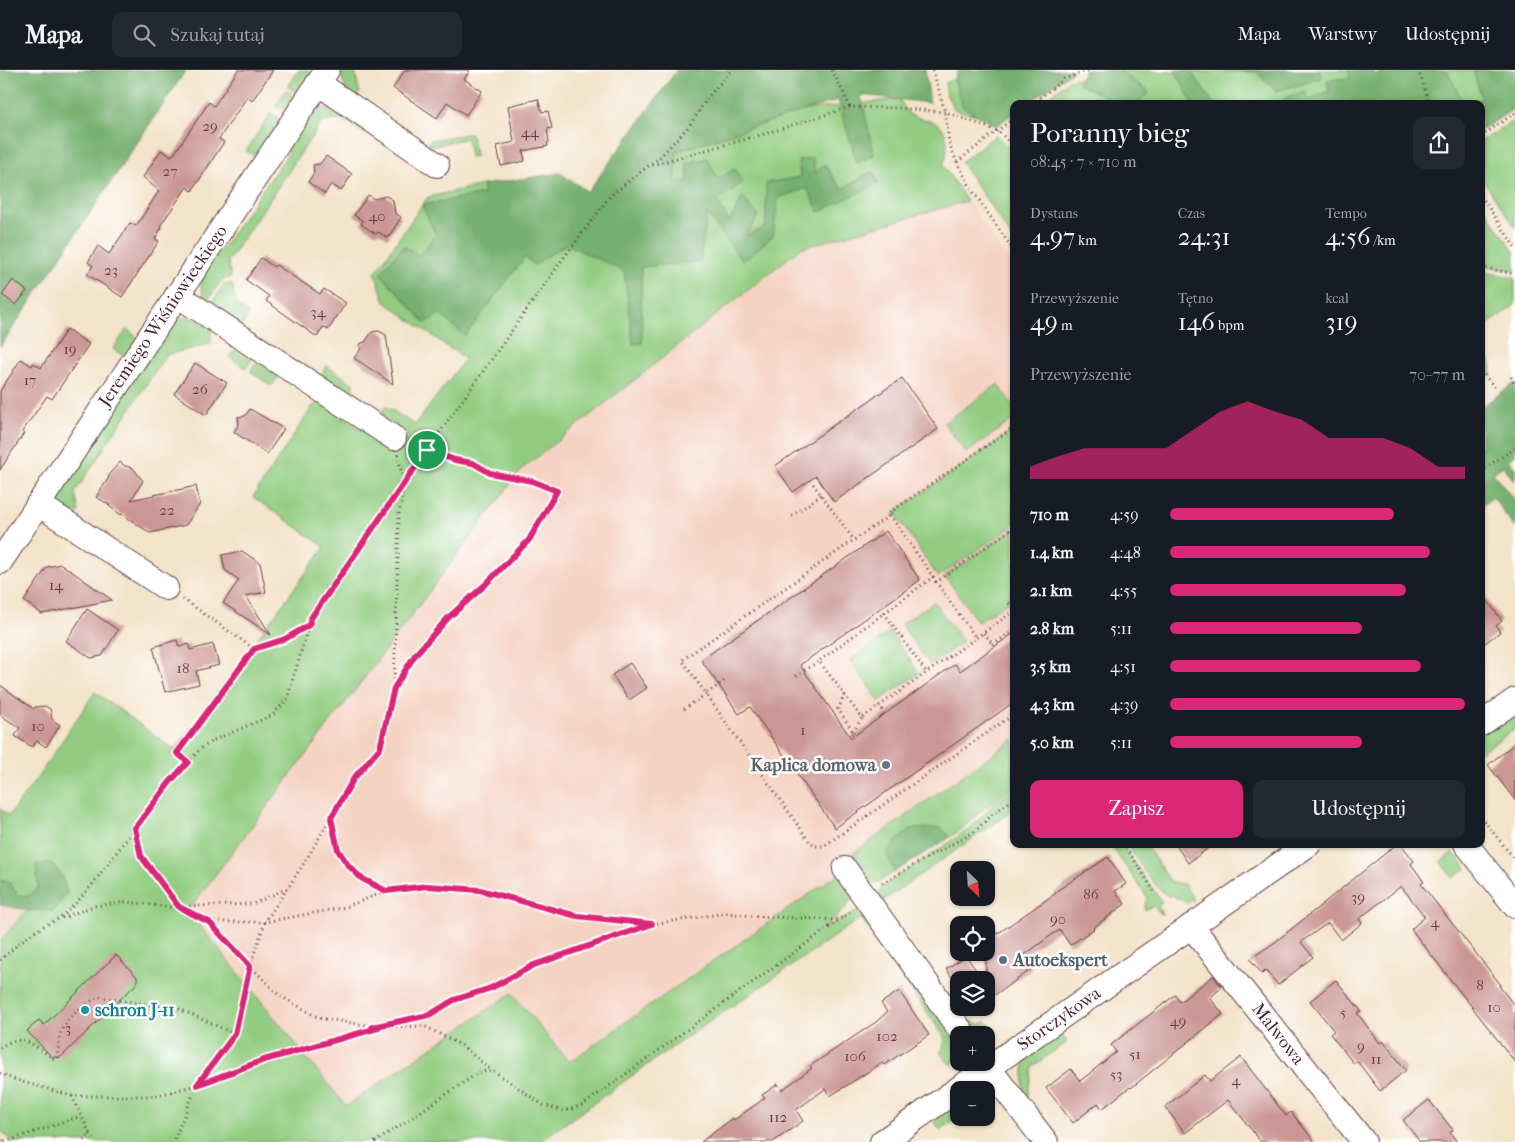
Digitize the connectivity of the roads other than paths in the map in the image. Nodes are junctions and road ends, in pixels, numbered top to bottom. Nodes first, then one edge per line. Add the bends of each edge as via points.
1 (322, 77) edge
2 (437, 165) dead end
3 (177, 295) junction
4 (394, 438) road end
5 (38, 504) junction
6 (0, 562) edge
7 (166, 588) road end
8 (1515, 700) edge
9 (1485, 721) edge
10 (1302, 848) edge
11 (1469, 848) edge
12 (845, 869) dead end
13 (1515, 906) edge
14 (1191, 926) junction
15 (958, 1026) edge
16 (995, 1059) edge
17 (978, 1071) edge
18 (991, 1071) edge
19 (882, 1142) edge
20 (1046, 1142) edge
21 (1364, 1142) edge

1 - 2 street
1 - 3 street, Jeremiego Wiśniowieckiego
3 - 4 street
3 - 5 street, Jeremiego Wiśniowieckiego
5 - 6 street, Jeremiego Wiśniowieckiego
5 - 7 street
8 - 9 street
10 - 14 street, Storczykowa
11 - 13 street
12 - 15 street
14 - 16 street, Storczykowa
14 - 21 street, Malwowa
17 - 19 street, Storczykowa
18 - 20 street

